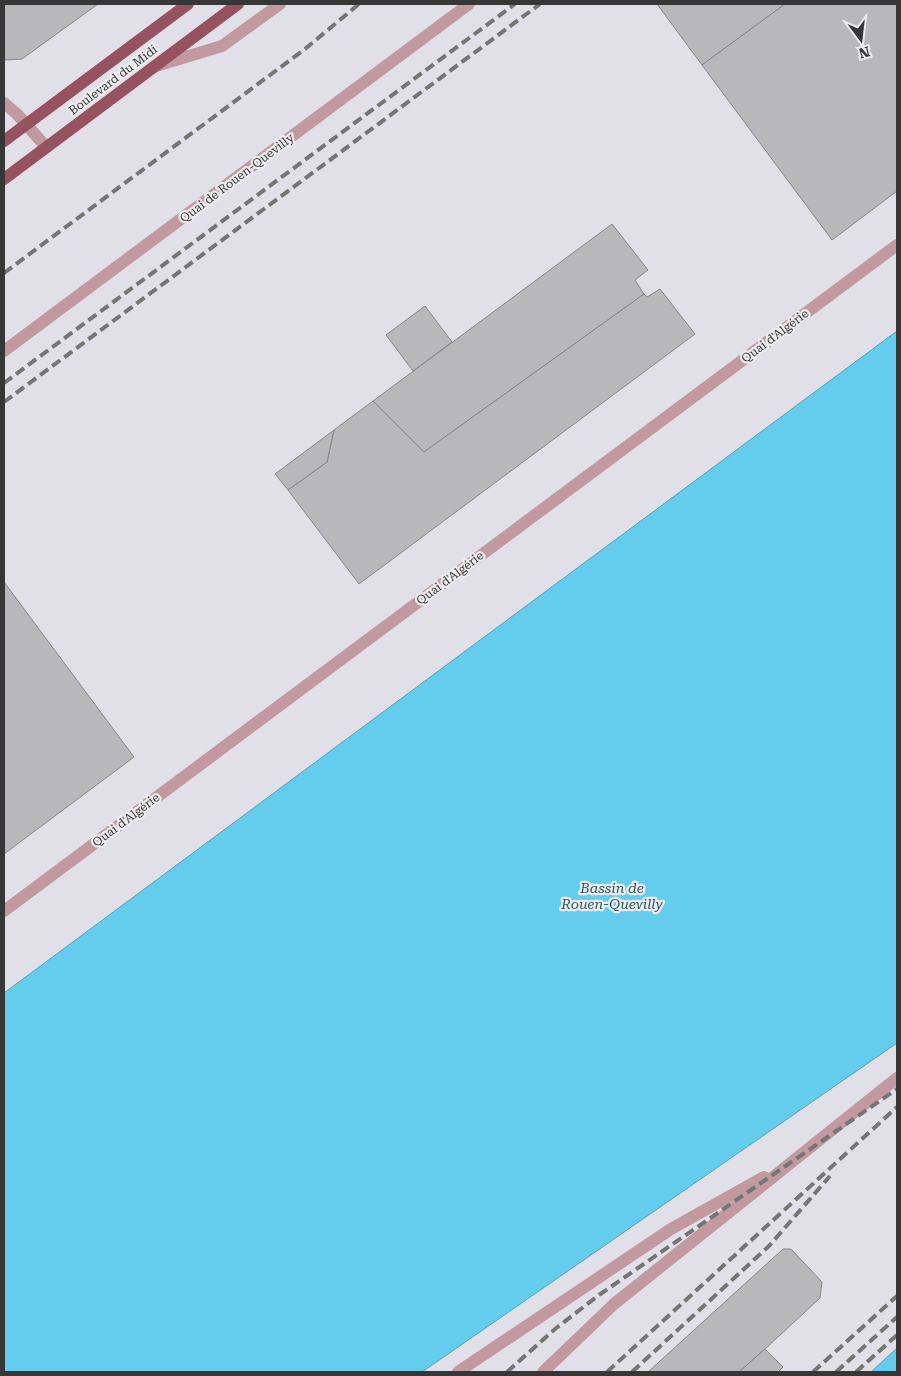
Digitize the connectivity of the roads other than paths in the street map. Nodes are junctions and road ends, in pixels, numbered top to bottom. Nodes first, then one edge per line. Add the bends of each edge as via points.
1 (188, 4) edge
2 (238, 4) edge
3 (280, 4) edge
4 (469, 4) edge
5 (156, 66) junction
6 (4, 103) edge
7 (26, 125) junction
8 (4, 141) edge
9 (46, 147) junction
10 (4, 179) edge
11 (897, 245) edge
12 (4, 351) edge
13 (4, 911) edge
14 (897, 1078) edge
15 (795, 1160) junction
16 (458, 1372) edge
17 (543, 1372) edge

1 - 7 main road, Boulevard du Midi
2 - 5 main road, Boulevard du Midi
3 - 5 street via 222,46
4 - 12 street, Quai de Rouen-Quevilly
5 - 9 main road, Boulevard du Midi
6 - 7 street
7 - 8 main road, Boulevard du Midi
7 - 9 street
9 - 10 main road, Boulevard du Midi
11 - 13 street, Quai d'Algérie
14 - 15 street
15 - 16 street via 671,1228
15 - 17 street via 614,1304

